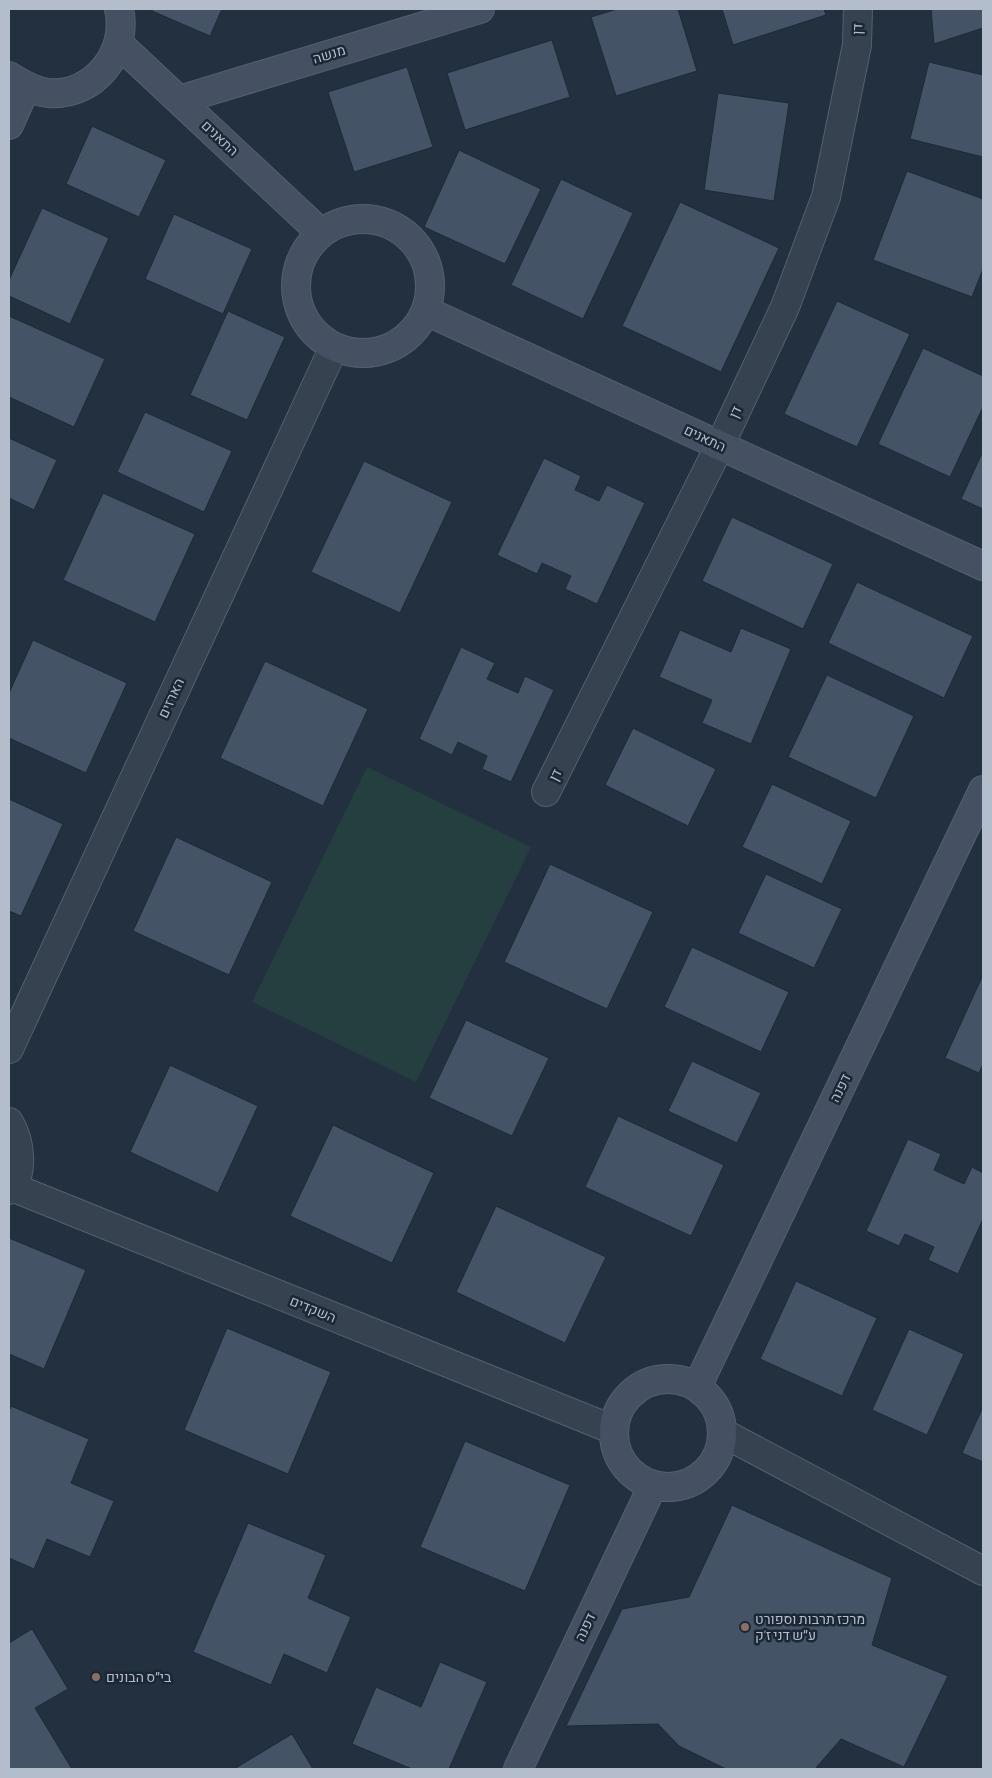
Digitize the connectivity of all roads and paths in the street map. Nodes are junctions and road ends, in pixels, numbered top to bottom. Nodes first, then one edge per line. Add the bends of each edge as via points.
1 (119, 9) edge
2 (480, 9) edge
3 (858, 9) edge
4 (119, 44) junction
5 (17, 82) edge
6 (178, 100) junction
7 (9, 125) edge
8 (321, 233) junction
9 (426, 311) junction
10 (334, 347) junction
11 (720, 445) junction
12 (983, 566) edge
13 (983, 790) edge
14 (546, 792) dead end
15 (9, 1049) edge
16 (9, 1122) edge
17 (10, 1188) edge
18 (697, 1387) junction
19 (614, 1430) junction
20 (722, 1432) junction
21 (653, 1485) junction
22 (983, 1571) edge
23 (518, 1769) edge

1 - 4 street via 122,21
2 - 6 street, מנשה
3 - 11 street, דן via 857,45 826,197 785,307
4 - 5 street via 109,64 92,80 71,90 48,93
4 - 6 street, התאנים
5 - 7 street
6 - 8 street, התאנים
8 - 9 street via 340,222 362,218 384,222 404,231 419,247 428,268 431,290
8 - 10 street via 306,250 297,271 296,294 302,316 315,334
9 - 10 street via 414,330 391,347 377,352 355,353
9 - 11 street, התאנים
10 - 15 street, הארזים
11 - 12 street, התאנים
11 - 14 street, דן
13 - 18 street, דפנה
16 - 17 street via 19,1143 19,1166
17 - 19 street, השקדים
18 - 19 street via 680,1380 661,1380 643,1386 628,1397 618,1412
18 - 20 street via 719,1415
19 - 21 street via 616,1448 624,1464 636,1477
20 - 21 street via 720,1449 713,1464 701,1476 686,1484
20 - 22 street
21 - 23 street, דפנה

